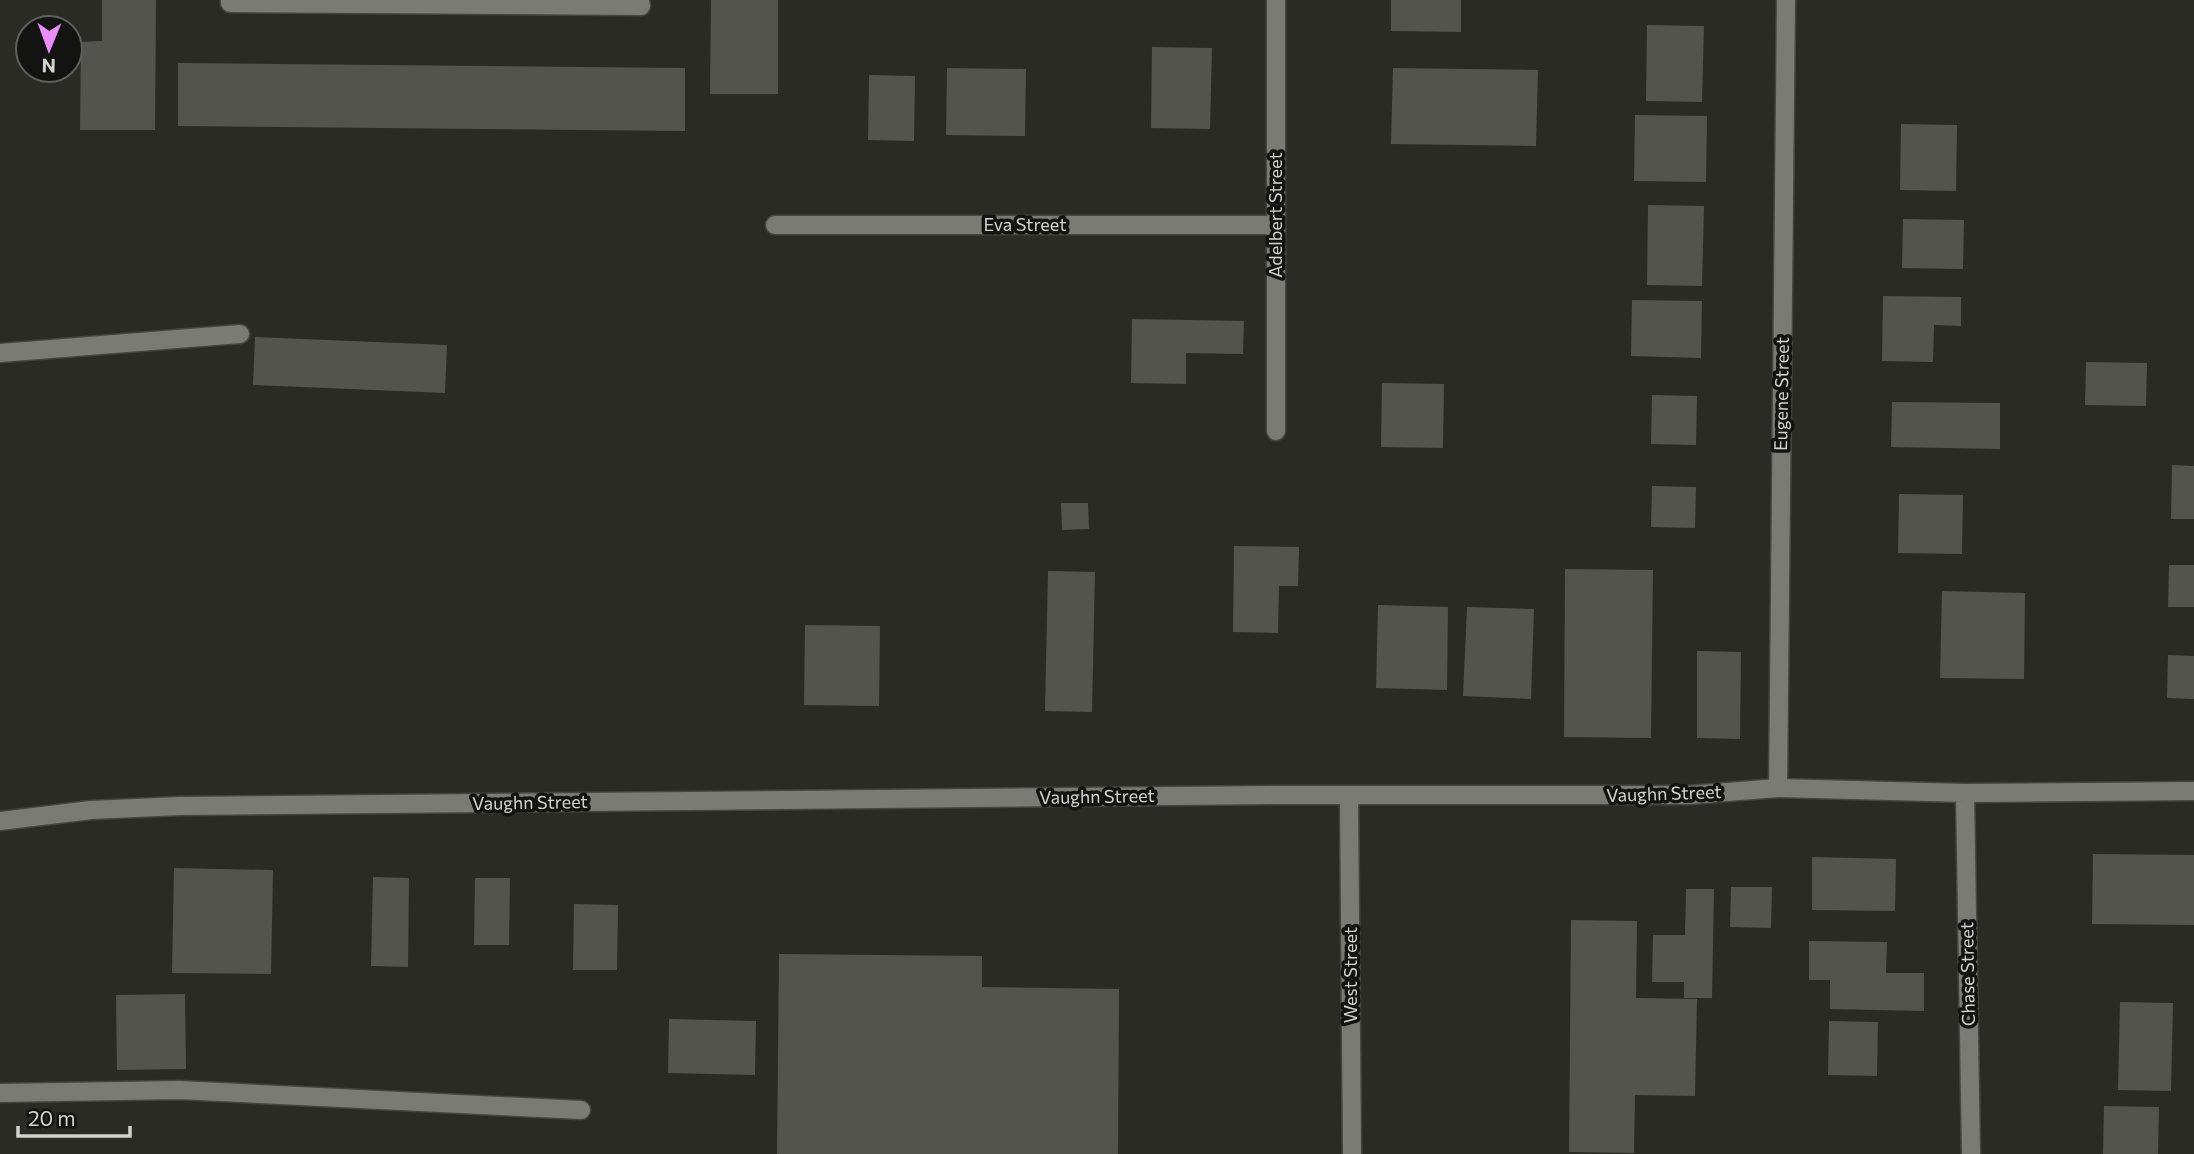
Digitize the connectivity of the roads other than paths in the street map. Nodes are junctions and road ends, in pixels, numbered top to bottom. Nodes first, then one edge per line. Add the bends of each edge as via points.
1 (230, 0) edge
2 (640, 0) edge
3 (1276, 0) edge
4 (1786, 0) edge
5 (335, 2) edge
6 (547, 3) edge
7 (775, 225) dead end
8 (1275, 225) junction
9 (240, 334) dead end
10 (0, 353) edge
11 (1276, 431) dead end
12 (1778, 788) junction
13 (2194, 791) edge
14 (1965, 793) junction
15 (1349, 796) junction
16 (0, 821) edge
17 (0, 1093) edge
18 (582, 1110) dead end
19 (1352, 1154) edge
20 (1970, 1154) edge

1 - 5 street
2 - 6 street via 640,6
3 - 8 street, Adelbert Street
4 - 12 street, Eugene Street
5 - 6 street
7 - 8 street, Eva Street
8 - 11 street, Adelbert Street
9 - 10 street
12 - 14 street, Vaughn Street
12 - 15 street, Vaughn Street via 1689,795
13 - 14 street, Vaughn Street
14 - 20 street, Chase Street
15 - 16 street, Vaughn Street via 180,806
15 - 19 street, West Street
17 - 18 street via 179,1090

